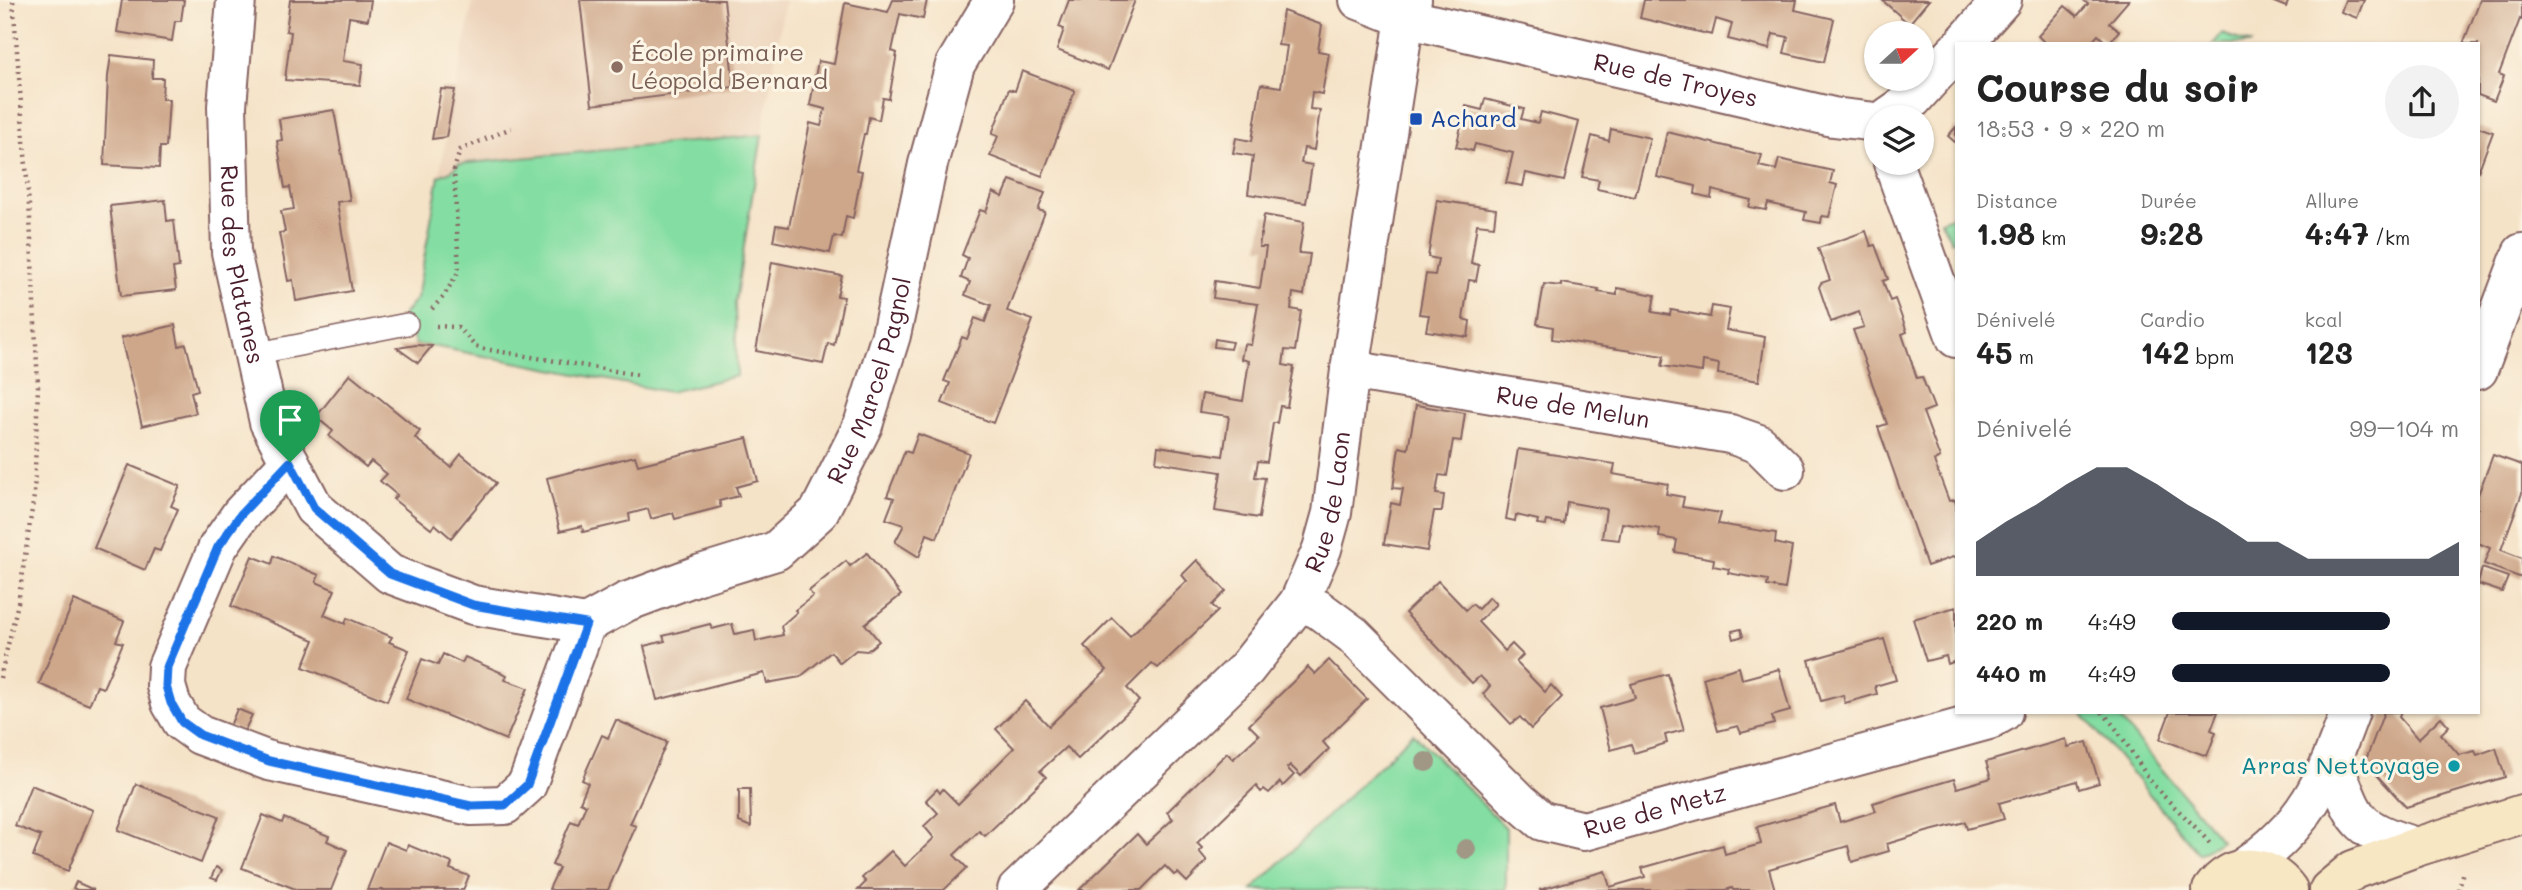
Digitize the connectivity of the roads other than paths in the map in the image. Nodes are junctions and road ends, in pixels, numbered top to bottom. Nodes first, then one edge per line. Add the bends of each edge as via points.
1 (236, 0) edge
2 (994, 0) edge
3 (2002, 0) edge
4 (1364, 2) edge
5 (1409, 9) edge
6 (1965, 42) edge
7 (1955, 52) edge
8 (1905, 105) edge
9 (1864, 121) edge
10 (1897, 175) edge
11 (2522, 253) edge
12 (407, 324) road end
13 (1955, 335) edge
14 (253, 354) junction
15 (2480, 365) edge
16 (1350, 370) junction
17 (290, 462) junction
18 (1785, 470) dead end
19 (1299, 602) junction
20 (586, 624) junction
21 (2000, 714) edge
22 (2349, 714) edge
23 (2332, 760) junction
24 (2522, 814) edge
25 (2299, 820) junction
26 (2416, 847) junction
27 (2222, 880) edge
28 (2341, 880) edge
29 (2284, 884) edge
30 (1017, 890) edge

1 - 14 street, Rue des Platanes via 227,106 231,252
2 - 20 street, Rue Marcel Pagnol via 955,65 891,335 863,425 819,512 776,551 626,602
3 - 6 street
4 - 5 street, Rue de Troyes
5 - 9 street, Rue de Troyes via 1476,33
5 - 16 street, Rue de Laon
7 - 8 street
10 - 13 street
11 - 15 street
12 - 14 lane
14 - 17 street, Rue des Platanes via 269,422
16 - 18 street, Rue de Melun via 1730,434 1759,444
16 - 19 street, Rue de Laon via 1332,513
17 - 20 street, Rue des Platanes via 314,508 390,574 473,605
17 - 20 street via 241,514 218,547 167,667 171,703 182,722 200,735 283,764 471,806 505,805 527,785
19 - 21 street, Rue de Metz via 1318,609 1353,635 1542,821 1584,831
19 - 30 street, Rue de Laon via 1246,669
22 - 23 street
23 - 25 street
23 - 26 street via 2357,820 2380,836
24 - 26 main road
25 - 27 street via 2263,855
25 - 29 street via 2283,863
26 - 28 main road
27 - 29 main road via 2259,868
28 - 29 main road

